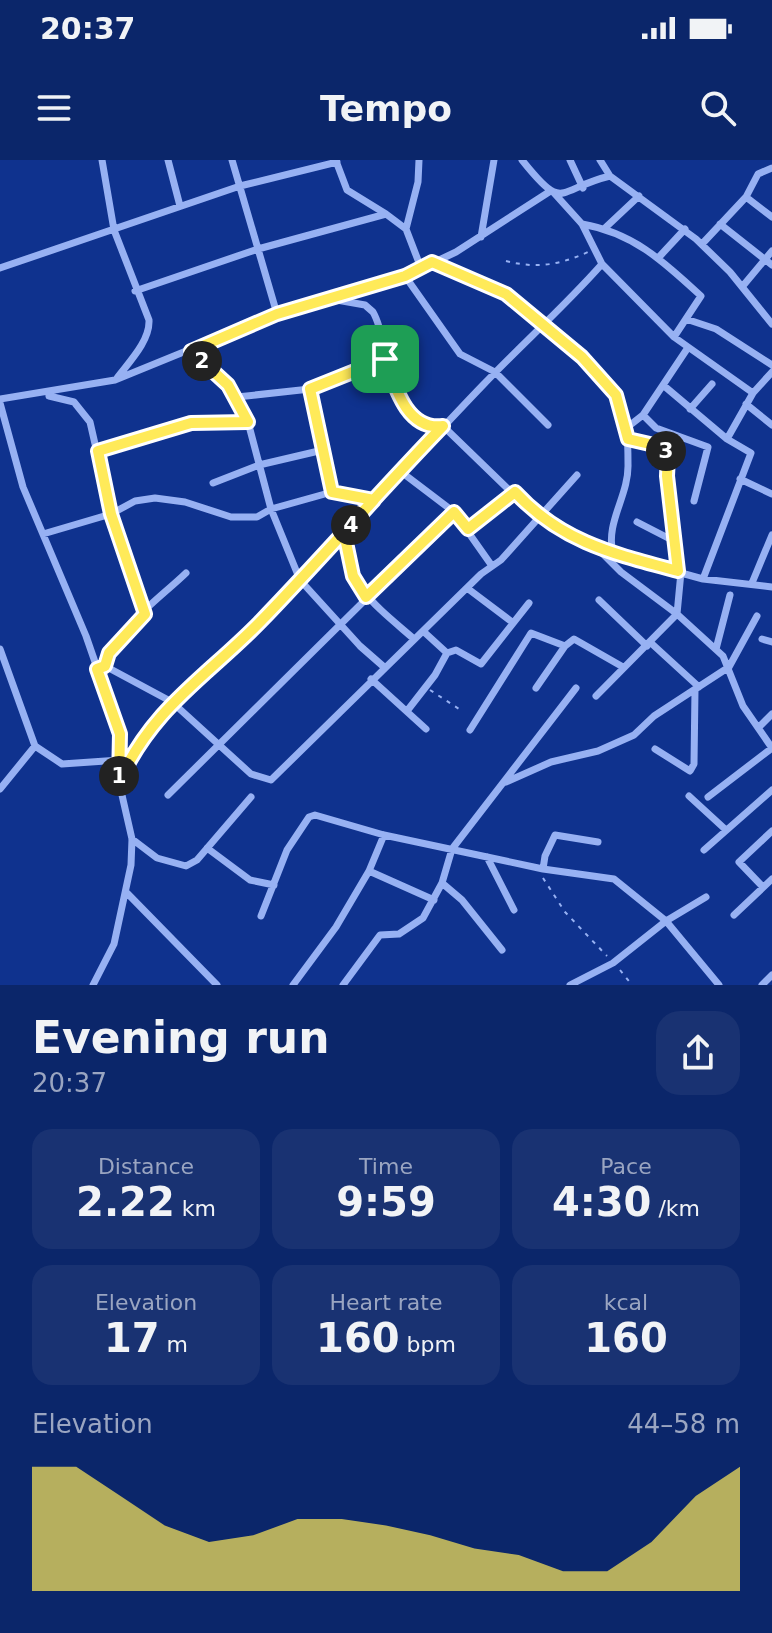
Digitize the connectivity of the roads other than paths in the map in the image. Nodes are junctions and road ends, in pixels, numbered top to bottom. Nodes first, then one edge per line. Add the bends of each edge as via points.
1 (102, 160) edge
2 (168, 160) edge
3 (232, 160) edge
4 (419, 160) edge
5 (494, 160) edge
6 (522, 160) edge
7 (570, 160) edge
8 (600, 160) edge
9 (336, 161) edge
10 (772, 168) edge
11 (610, 176) junction
12 (240, 186) junction
13 (583, 188) junction
14 (551, 192) junction
15 (639, 196) junction
16 (746, 197) junction
17 (180, 206) junction
18 (386, 214) junction
19 (772, 217) edge
20 (582, 224) junction
21 (720, 224) junction
22 (605, 228) junction
23 (406, 229) junction
24 (685, 229) junction
25 (114, 230) junction
26 (481, 237) junction
27 (702, 244) junction
28 (258, 249) junction
29 (772, 251) edge
30 (660, 256) junction
31 (432, 262) junction
32 (769, 262) edge
33 (602, 264) junction
34 (0, 268) edge
35 (421, 268) junction
36 (405, 276) junction
37 (742, 287) junction
38 (135, 291) junction
39 (329, 299) junction
40 (277, 314) junction
41 (686, 319) junction
42 (772, 324) edge
43 (545, 326) junction
44 (674, 337) junction
45 (687, 349) junction
46 (191, 351) junction
47 (385, 359) junction
48 (772, 365) edge
49 (495, 372) junction
50 (770, 378) edge
51 (115, 380) junction
52 (712, 384) dead end
53 (663, 385) junction
54 (310, 389) junction
55 (753, 393) junction
56 (43, 394) junction
57 (237, 397) junction
58 (0, 401) edge
59 (746, 404) junction
60 (690, 409) junction
61 (643, 415) junction
62 (248, 422) junction
63 (548, 425) dead end
64 (772, 425) edge
65 (443, 426) junction
66 (625, 429) junction
67 (4, 439) edge
68 (628, 439) junction
69 (727, 439) junction
70 (323, 450) junction
71 (98, 451) junction
72 (259, 465) junction
73 (400, 471) junction
74 (577, 475) dead end
75 (740, 479) junction
76 (213, 483) dead end
77 (332, 492) junction
78 (515, 492) junction
79 (772, 494) edge
80 (374, 500) junction
81 (694, 501) dead end
82 (271, 509) junction
83 (454, 512) junction
84 (111, 514) junction
85 (537, 517) junction
86 (637, 522) dead end
87 (468, 529) junction
88 (344, 533) junction
89 (43, 534) junction
90 (772, 535) edge
91 (672, 540) junction
92 (601, 551) junction
93 (613, 554) junction
94 (492, 566) junction
95 (679, 571) junction
96 (186, 573) dead end
97 (703, 579) junction
98 (300, 580) junction
99 (752, 583) junction
100 (772, 587) edge
101 (467, 588) junction
102 (730, 595) dead end
103 (366, 597) junction
104 (599, 600) dead end
105 (529, 603) dead end
106 (145, 614) junction
107 (677, 614) junction
108 (757, 616) dead end
109 (341, 621) junction
110 (512, 622) junction
111 (423, 631) junction
112 (414, 639) junction
113 (762, 639) dead end
114 (772, 642) edge
115 (649, 644) junction
116 (565, 646) junction
117 (0, 649) edge
118 (716, 649) junction
119 (447, 653) junction
120 (384, 667) junction
121 (623, 667) junction
122 (729, 667) junction
123 (101, 668) junction
124 (371, 679) junction
125 (536, 688) dead end
126 (576, 688) dead end
127 (697, 688) junction
128 (596, 696) dead end
129 (172, 702) junction
130 (407, 711) junction
131 (772, 714) edge
132 (759, 727) junction
133 (426, 729) dead end
134 (470, 730) dead end
135 (221, 744) junction
136 (35, 746) junction
137 (655, 749) dead end
138 (120, 760) junction
139 (119, 782) junction
140 (504, 783) junction
141 (0, 789) edge
142 (772, 790) edge
143 (168, 795) dead end
144 (689, 796) dead end
145 (251, 797) dead end
146 (708, 797) dead end
147 (726, 830) junction
148 (772, 831) edge
149 (384, 835) junction
150 (132, 839) junction
151 (598, 842) dead end
152 (207, 848) junction
153 (452, 849) junction
154 (704, 850) dead end
155 (487, 857) junction
156 (539, 868) junction
157 (369, 871) junction
158 (772, 879) edge
159 (442, 883) junction
160 (274, 885) junction
161 (763, 887) junction
162 (127, 893) junction
163 (706, 897) dead end
164 (434, 900) junction
165 (514, 910) dead end
166 (734, 915) dead end
167 (261, 916) dead end
168 (666, 921) junction
169 (502, 950) dead end
170 (772, 975) edge
171 (93, 985) edge
172 (217, 985) edge
173 (293, 985) edge
174 (343, 985) edge
175 (570, 985) edge
176 (719, 985) edge
177 (762, 985) edge

1 - 25 street
2 - 17 street
3 - 12 street
4 - 23 street
5 - 26 street
6 - 14 street
7 - 13 street
8 - 11 street
9 - 12 street
9 - 18 street via 347,190
10 - 16 street via 758,174
11 - 13 street
11 - 15 street
12 - 17 street
12 - 28 street
13 - 14 street
14 - 20 street
14 - 26 street
15 - 22 street
15 - 24 street
16 - 19 street
16 - 21 street
17 - 25 street
18 - 23 street
18 - 28 street
20 - 22 street
20 - 33 street
21 - 27 street
21 - 32 street
22 - 30 street
23 - 35 street
24 - 27 street
24 - 30 street
25 - 34 street
25 - 38 street
26 - 31 street
27 - 37 street
28 - 38 street
28 - 40 street
29 - 32 street
30 - 41 street via 701,296
31 - 35 street
31 - 43 street via 497,288
32 - 37 street
33 - 43 street
33 - 44 street
35 - 36 street
36 - 39 street
36 - 49 street via 460,354
37 - 42 street
38 - 51 street via 150,328
39 - 40 street
39 - 47 street via 365,305 373,312
40 - 46 street
41 - 44 street
41 - 48 street via 716,329
43 - 49 street
43 - 66 street via 616,395
44 - 45 street
45 - 53 street
45 - 55 street
46 - 51 street
46 - 57 street
47 - 54 street
47 - 65 street via 396,390 417,421 429,428
49 - 63 street
49 - 65 street
50 - 55 street
51 - 56 street
52 - 60 street
53 - 60 street
53 - 61 street
54 - 57 street
54 - 70 street
55 - 59 street
56 - 58 street
56 - 71 street via 79,406
57 - 62 street
58 - 67 street
59 - 64 street
59 - 69 street
60 - 69 street
61 - 66 street
61 - 81 street via 656,428 708,447
62 - 71 street via 191,423
62 - 72 street
65 - 73 street
65 - 78 street
66 - 68 street
67 - 89 street
68 - 91 street via 654,445 668,455
68 - 93 street via 627,479 610,537
69 - 75 street via 751,452
70 - 72 street
70 - 77 street
71 - 84 street
72 - 76 street
72 - 82 street
73 - 80 street
73 - 83 street
74 - 85 street
75 - 79 street
75 - 97 street
77 - 80 street
77 - 82 street
78 - 85 street
78 - 87 street
80 - 88 street
82 - 84 street via 257,517 231,517 155,498 135,501
82 - 98 street
83 - 87 street
83 - 103 street
84 - 89 street
84 - 106 street
85 - 92 street
85 - 94 street
86 - 91 street
87 - 94 street
88 - 98 street
88 - 103 street via 353,576
89 - 123 street
90 - 99 street
91 - 95 street
92 - 93 street
92 - 107 street
93 - 95 street
94 - 101 street
95 - 97 street
95 - 107 street
96 - 106 street
97 - 99 street
98 - 109 street
98 - 129 street
99 - 100 street
101 - 110 street
101 - 111 street
102 - 118 street
103 - 109 street
103 - 112 street
104 - 115 street
105 - 110 street
106 - 123 street
107 - 115 street
107 - 118 street
108 - 122 street
109 - 120 street
109 - 135 street
110 - 119 street via 481,664 456,650
111 - 112 street
111 - 119 street
112 - 120 street
113 - 114 street
115 - 121 street
115 - 127 street
116 - 121 street via 577,640
116 - 125 street
116 - 134 street via 531,633
117 - 136 street
118 - 122 street
119 - 130 street
120 - 124 street
121 - 128 street
122 - 127 street
122 - 132 street via 738,696
123 - 129 street
123 - 138 street via 120,734
124 - 130 street
124 - 135 street via 271,780 251,774
126 - 140 street
127 - 137 street via 690,771
127 - 140 street via 634,735
129 - 135 street
129 - 139 street via 128,761
130 - 133 street
131 - 132 street
132 - 146 street via 772,748
135 - 143 street
136 - 138 street via 62,764
136 - 141 street
138 - 139 street
139 - 150 street
140 - 153 street
142 - 147 street
144 - 147 street
145 - 152 street
147 - 154 street
148 - 161 street via 739,862
149 - 153 street
149 - 157 street
149 - 160 street via 309,817 287,850
150 - 152 street via 157,858 180,866 197,860
150 - 162 street
151 - 156 street via 555,835
152 - 160 street via 250,880
153 - 155 street
153 - 159 street
155 - 156 street
155 - 165 street
156 - 168 street via 614,879
157 - 164 street
157 - 173 street
158 - 161 street
159 - 164 street
159 - 169 street
160 - 167 street
161 - 166 street
162 - 171 street via 114,944
162 - 172 street
163 - 168 street
164 - 174 street via 409,930 380,935
168 - 175 street via 613,963
168 - 176 street
170 - 177 street

